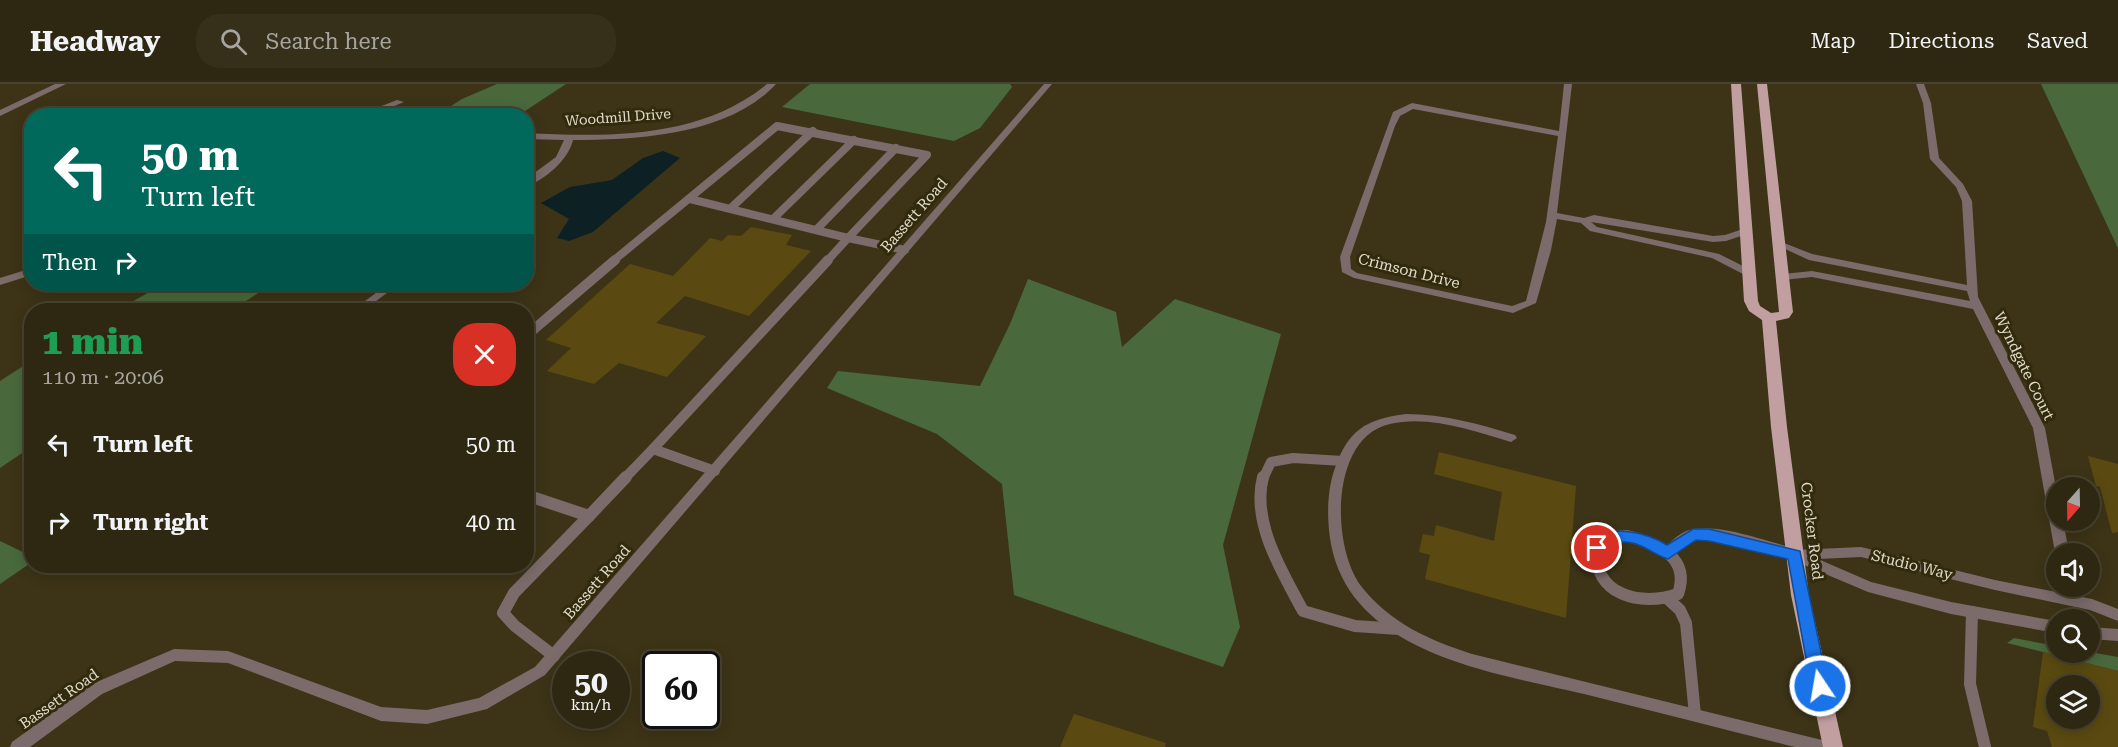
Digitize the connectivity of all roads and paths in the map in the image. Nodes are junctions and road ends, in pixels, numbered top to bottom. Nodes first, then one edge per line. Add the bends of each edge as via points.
1 (62, 84) edge
2 (772, 84) edge
3 (1048, 84) edge
4 (1568, 84) edge
5 (1736, 84) edge
6 (1762, 84) edge
7 (1920, 84) edge
8 (400, 102) dead end
9 (383, 108) edge
10 (0, 112) edge
11 (813, 131) junction
12 (1562, 134) junction
13 (534, 136) edge
14 (569, 137) junction
15 (855, 140) junction
16 (896, 148) junction
17 (534, 178) edge
18 (690, 199) junction
19 (732, 207) junction
20 (1552, 215) junction
21 (774, 218) junction
22 (1584, 221) junction
23 (817, 229) junction
24 (1746, 231) junction
25 (848, 238) junction
26 (1779, 244) junction
27 (905, 250) junction
28 (1749, 273) junction
29 (24, 274) edge
30 (1783, 277) junction
31 (0, 282) edge
32 (1972, 290) junction
33 (384, 291) edge
34 (367, 303) edge
35 (1977, 306) junction
36 (1769, 318) junction
37 (534, 329) edge
38 (1511, 438) dead end
39 (653, 449) junction
40 (1343, 461) junction
41 (715, 471) junction
42 (534, 498) edge
43 (590, 516) junction
44 (2060, 543) edge
45 (1668, 553) junction
46 (1795, 555) junction
47 (534, 573) edge
48 (534, 573) edge
49 (1668, 599) junction
50 (1972, 612) junction
51 (2118, 615) edge
52 (2046, 625) edge
53 (1399, 629) junction
54 (2100, 634) edge
55 (2118, 635) edge
56 (558, 651) edge
57 (552, 654) edge
58 (552, 658) edge
59 (1695, 715) junction
60 (18, 747) edge
61 (1822, 747) edge
62 (1833, 747) edge
63 (1985, 747) edge

1 - 10 street
2 - 14 street, Woodmill Drive via 727,114 692,125 641,133
3 - 27 street, Bassett Road
4 - 12 street
5 - 24 main road
6 - 26 main road
7 - 32 street, Wyndgate Court via 1927,103 1935,159 1960,186 1967,201
8 - 9 street
11 - 15 lane
11 - 18 lane via 777,126
11 - 19 lane
12 - 20 street
12 - 20 street, Crimson Drive via 1412,106 1401,111 1390,126 1345,257 1346,270 1354,275 1522,309 1531,303 1543,271
13 - 14 street, Woodmill Drive
14 - 17 street via 561,158
15 - 16 lane
15 - 21 lane
16 - 23 lane
16 - 25 lane via 927,155
18 - 19 lane
18 - 37 lane
19 - 21 lane
20 - 22 street
21 - 23 lane
22 - 24 street via 1594,218 1713,239
22 - 28 street via 1594,229 1715,256
23 - 25 lane
24 - 28 main road
25 - 27 lane
25 - 39 lane
26 - 30 main road
26 - 32 street via 1809,257
27 - 41 street, Bassett Road
28 - 36 main road via 1754,308
29 - 31 street
30 - 35 street, Wyndgate Court via 1812,274
30 - 36 main road via 1785,314
32 - 35 street, Wyndgate Court
33 - 34 street
35 - 44 street, Wyndgate Court via 2039,428
36 - 46 main road, Crocker Road
38 - 40 street via 1419,417 1374,424 1347,447
39 - 41 lane
39 - 43 lane
40 - 53 street via 1334,528 1341,555 1354,588
40 - 53 lane via 1293,458 1271,462 1262,483 1265,525 1278,563 1303,611 1355,626
41 - 56 street, Bassett Road
42 - 43 lane
43 - 48 lane
45 - 46 lane via 1693,535 1709,535
45 - 49 lane via 1682,574 1682,585 1678,594
45 - 49 lane via 1627,536 1604,541 1594,557 1602,577 1618,591 1639,600
46 - 50 street, Studio Way via 1868,587
46 - 51 street, Studio Way via 1861,552 2092,605
46 - 62 main road, Crocker Road
47 - 57 lane via 514,593 503,613
49 - 59 lane via 1686,623
50 - 52 street, Studio Way
50 - 63 lane via 1970,684
53 - 59 street via 1488,664
54 - 55 street
58 - 60 street, Bassett Road via 540,671 482,704 427,717 381,714 228,657 174,655 98,689
59 - 61 street

